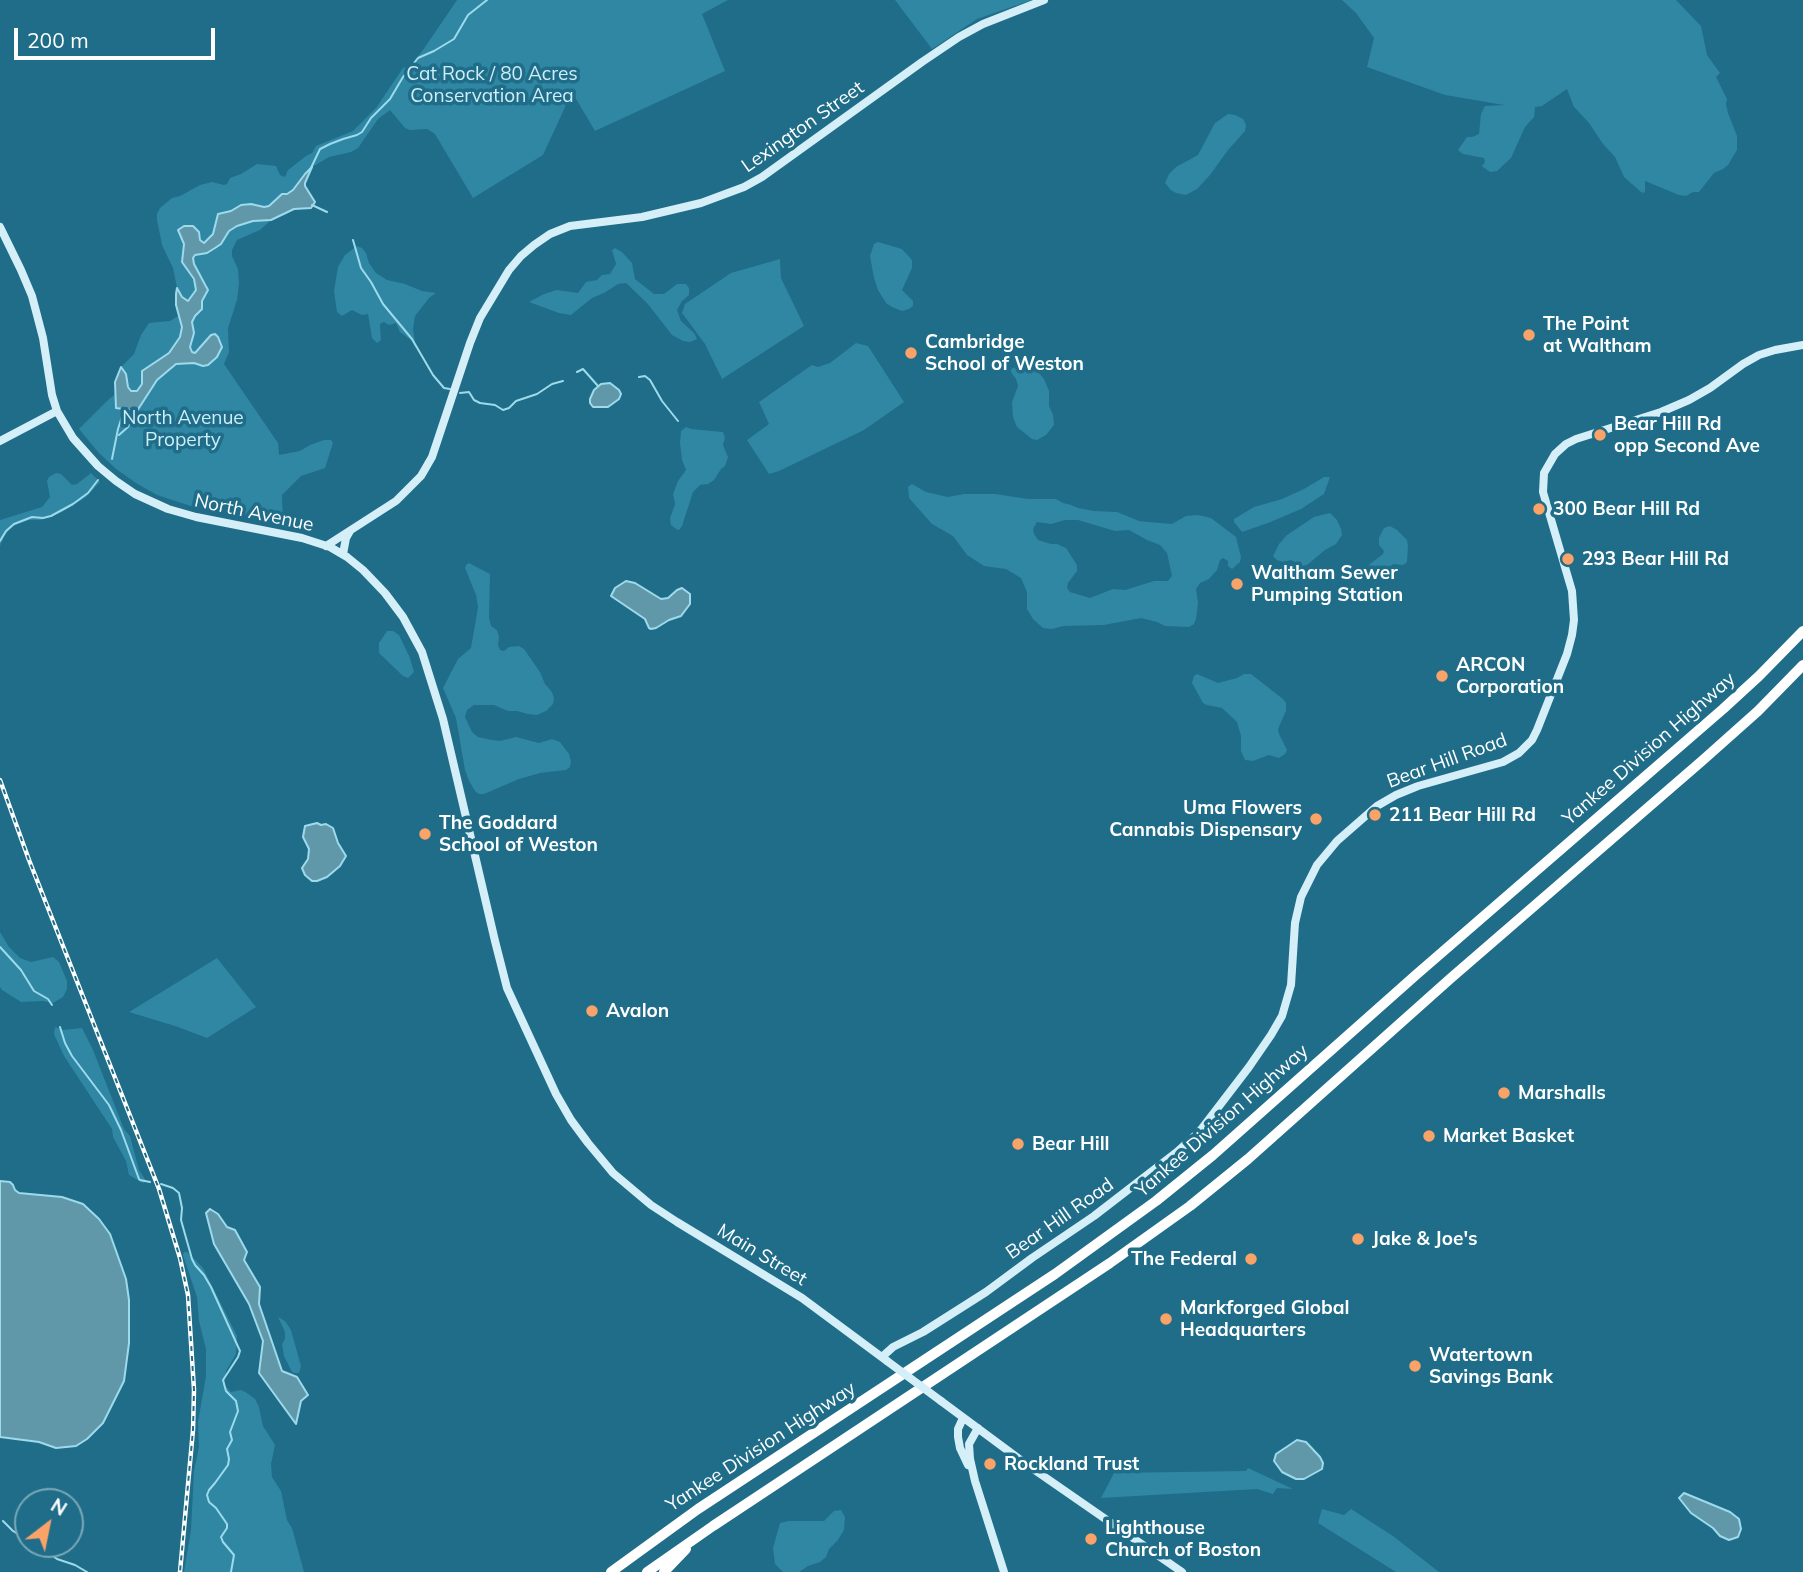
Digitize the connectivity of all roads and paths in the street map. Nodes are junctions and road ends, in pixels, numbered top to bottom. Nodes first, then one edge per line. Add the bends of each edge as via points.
1 (1044, 0) edge
2 (0, 227) edge
3 (1803, 345) edge
4 (57, 411) junction
5 (0, 441) edge
6 (353, 527) junction
7 (326, 545) junction
8 (343, 554) junction
9 (1803, 631) edge
10 (1803, 665) edge
11 (474, 851) joint
12 (885, 1359) junction
13 (963, 1418) junction
14 (978, 1428) junction
15 (975, 1481) junction
16 (696, 1536) junction
17 (611, 1572) edge
18 (647, 1572) edge
19 (664, 1572) edge
20 (1004, 1572) edge
21 (1182, 1572) edge

1 - 6 street, Lexington Street via 959,37 744,187 642,217 570,226 534,245 509,270 480,318 424,473 396,501
2 - 4 street, North Avenue via 32,296
3 - 12 street, Bear Hill Road via 1759,355 1689,400 1560,448 1550,460 1543,496 1574,602 1573,635 1530,743 1503,762 1396,794 1335,843 1312,873 1299,902 1292,982 1284,1013 1200,1131 1086,1221 990,1289 893,1347
4 - 5 street
4 - 7 street, North Avenue via 98,466 143,498 183,514
6 - 7 street, Lexington Street
6 - 8 street
7 - 8 street, North Avenue
8 - 11 street, North Avenue via 391,600 419,646 443,719
9 - 17 highway, Yankee Division Highway via 1723,709 1156,1201 1055,1274 677,1523
10 - 16 highway, Yankee Division Highway via 1712,752 1190,1206 1089,1278
11 - 12 street, Main Street via 509,994 556,1094 593,1149 651,1205 802,1297
12 - 13 street, Main Street, bridge
13 - 14 street, Main Street
13 - 15 street via 959,1443
14 - 15 street via 969,1447
14 - 21 street, Main Street
15 - 20 street
16 - 18 highway, Yankee Division Highway
16 - 19 highway

